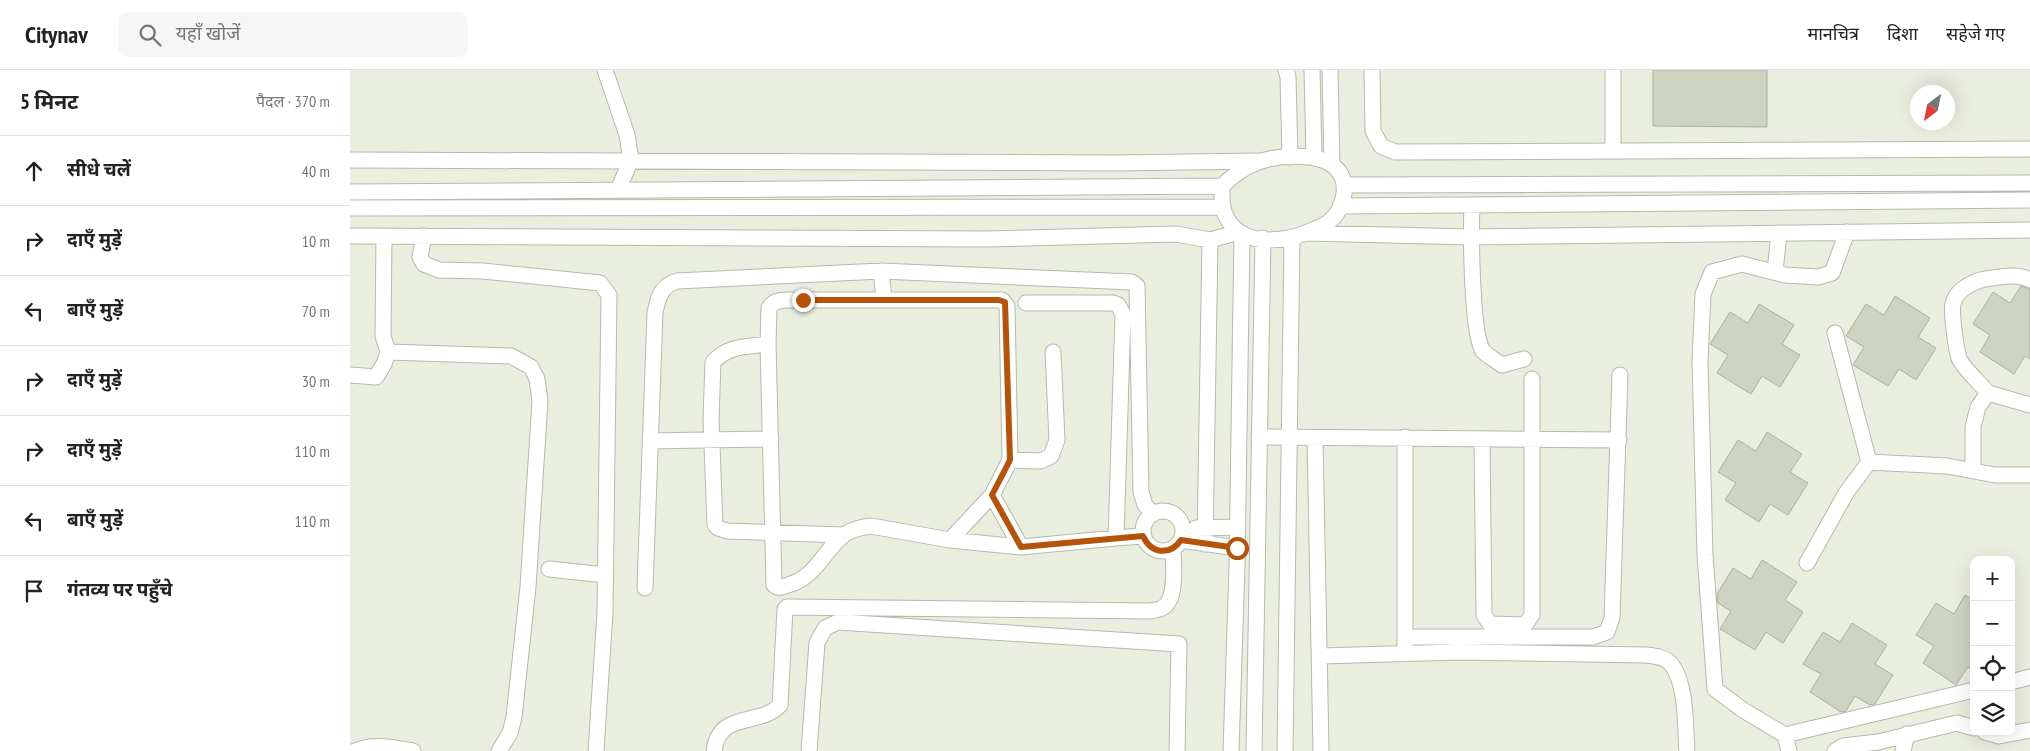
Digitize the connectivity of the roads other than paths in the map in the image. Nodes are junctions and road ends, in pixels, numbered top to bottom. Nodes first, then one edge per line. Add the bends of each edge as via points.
1 (605, 70) edge
2 (1286, 70) edge
3 (1312, 70) edge
4 (1330, 70) edge
5 (1372, 70) edge
6 (1613, 70) edge
7 (2030, 149) edge
8 (1613, 150) junction
9 (1290, 157) junction
10 (1314, 158) junction
11 (350, 160) edge
12 (631, 160) junction
13 (1258, 161) junction
14 (1332, 164) junction
15 (2030, 182) edge
16 (1345, 185) junction
17 (1222, 186) junction
18 (618, 190) junction
19 (350, 192) edge
20 (2030, 200) edge
21 (1472, 205) junction
22 (1340, 206) junction
23 (1222, 207) junction
24 (350, 208) edge
25 (2030, 230) edge
26 (1241, 232) junction
27 (1847, 232) junction
28 (1307, 233) junction
29 (1779, 233) junction
30 (350, 236) edge
31 (384, 236) junction
32 (424, 236) junction
33 (1471, 237) junction
34 (1263, 238) junction
35 (1292, 238) junction
36 (1210, 240) junction
37 (882, 271) junction
38 (1775, 272) junction
39 (2030, 280) edge
40 (884, 299) junction
41 (1026, 303) dead end
42 (1835, 332) dead end
43 (768, 344) junction
44 (388, 352) junction
45 (1053, 352) dead end
46 (1524, 359) dead end
47 (350, 375) edge
48 (1620, 375) dead end
49 (1532, 379) dead end
50 (1988, 393) junction
51 (2030, 404) edge
52 (1259, 437) junction
53 (1405, 437) junction
54 (1289, 438) junction
55 (1315, 438) junction
56 (771, 439) junction
57 (1482, 439) junction
58 (711, 440) junction
59 (1619, 440) junction
60 (650, 441) junction
61 (1532, 441) junction
62 (1010, 460) junction
63 (1869, 462) junction
64 (1973, 471) junction
65 (2030, 475) edge
66 (992, 495) junction
67 (1154, 514) junction
68 (1238, 527) junction
69 (1205, 528) junction
70 (772, 532) junction
71 (844, 535) junction
72 (1143, 536) junction
73 (1116, 538) junction
74 (1179, 539) junction
75 (950, 540) junction
76 (1205, 544) junction
77 (1021, 547) junction
78 (1237, 548) junction
79 (1807, 563) dead end
80 (549, 569) dead end
81 (605, 575) junction
82 (790, 585) junction
83 (645, 588) dead end
84 (792, 606) junction
85 (1406, 637) junction
86 (1404, 653) junction
87 (1321, 656) junction
88 (2030, 677) edge
89 (2015, 681) edge
90 (1970, 691) edge
91 (1970, 727) edge
92 (2030, 730) edge
93 (2015, 733) edge
94 (1907, 734) junction
95 (1785, 735) junction
96 (354, 751) edge
97 (413, 751) edge
98 (499, 751) edge
99 (596, 751) edge
100 (714, 751) edge
101 (809, 751) edge
102 (1177, 751) edge
103 (1231, 751) edge
104 (1254, 751) edge
105 (1285, 751) edge
106 (1322, 751) edge
107 (1687, 751) edge
108 (1789, 751) edge
109 (1835, 751) edge
110 (1903, 751) edge

1 - 12 street via 627,135
2 - 9 street
3 - 10 street
4 - 14 street
5 - 8 street via 1373,131 1381,146 1395,152
6 - 8 street
7 - 8 street
9 - 10 street
9 - 13 street
10 - 14 street
11 - 12 street
12 - 13 street
12 - 18 street
13 - 17 street
14 - 16 street
15 - 16 street
16 - 22 street
17 - 18 street
17 - 23 street
18 - 19 street
20 - 21 street
21 - 22 street
21 - 33 street
22 - 28 street via 1329,222
23 - 24 street
23 - 26 street via 1228,220
25 - 27 street
26 - 34 street
26 - 36 street
26 - 68 street
27 - 29 street
27 - 38 street via 1832,273 1818,277
28 - 33 street
28 - 35 street
29 - 33 street
29 - 38 street
30 - 31 street
31 - 32 street
31 - 44 street via 383,336
32 - 36 street via 986,239 1176,234
32 - 81 street via 420,257 424,264 439,270 483,271 600,283 609,294
33 - 46 street via 1477,331 1484,351 1502,364
34 - 35 street
34 - 52 street
35 - 54 street
36 - 69 street
37 - 40 street
37 - 60 street via 668,284 660,295 655,313
37 - 67 street via 1129,280 1135,284 1141,492
38 - 95 street via 1742,264 1712,272 1704,294 1700,361 1705,555 1716,689
39 - 50 street via 2022,276 1972,282 1953,303 1959,359
40 - 43 street via 776,301 769,308
40 - 62 street via 1005,302
41 - 73 street via 1113,303 1122,309
42 - 63 street
43 - 56 street
43 - 58 street via 733,349 713,362
44 - 47 street via 376,377
44 - 98 street via 511,356 531,366 537,378 540,400 528,587 514,717 510,733
45 - 62 street via 1054,449 1051,456 1041,461
48 - 59 street
49 - 61 street
50 - 51 street
50 - 64 street via 1978,407 1973,427
52 - 54 street
52 - 104 street
53 - 55 street
53 - 57 street
53 - 85 street
54 - 55 street
54 - 105 street
55 - 87 street
56 - 58 street
56 - 70 street
57 - 61 street
57 - 61 street via 1484,615 1490,624 1525,625 1532,615
58 - 60 street
58 - 70 street via 716,525 727,531
59 - 61 street
59 - 85 street via 1612,618 1607,632 1593,637
60 - 83 street
62 - 66 street
63 - 64 street via 1947,466
63 - 79 street via 1846,493
64 - 65 street
66 - 75 street
66 - 77 street
67 - 72 street via 1144,523
67 - 74 street via 1172,514 1180,522
68 - 69 street
68 - 78 street
69 - 74 street
69 - 76 street
70 - 71 street
70 - 82 street via 774,585
71 - 75 street via 870,526
71 - 82 street via 815,568
72 - 73 street
72 - 74 street via 1155,550 1161,551
73 - 77 street
74 - 76 street
74 - 84 street via 1169,602 1150,611
75 - 77 street
76 - 78 street
78 - 103 street
80 - 81 street
81 - 99 street
82 - 84 street
84 - 100 street via 785,609 780,705 773,711 726,727
85 - 86 street
86 - 87 street
86 - 107 street via 1660,657 1671,664 1684,696
87 - 106 street
88 - 89 street
90 - 95 street
91 - 94 street via 1958,723
92 - 93 street
94 - 109 street via 1878,742 1842,746
94 - 110 street
95 - 108 street
96 - 97 street via 368,745
101 - 102 street via 817,643 825,628 838,622 1179,644

